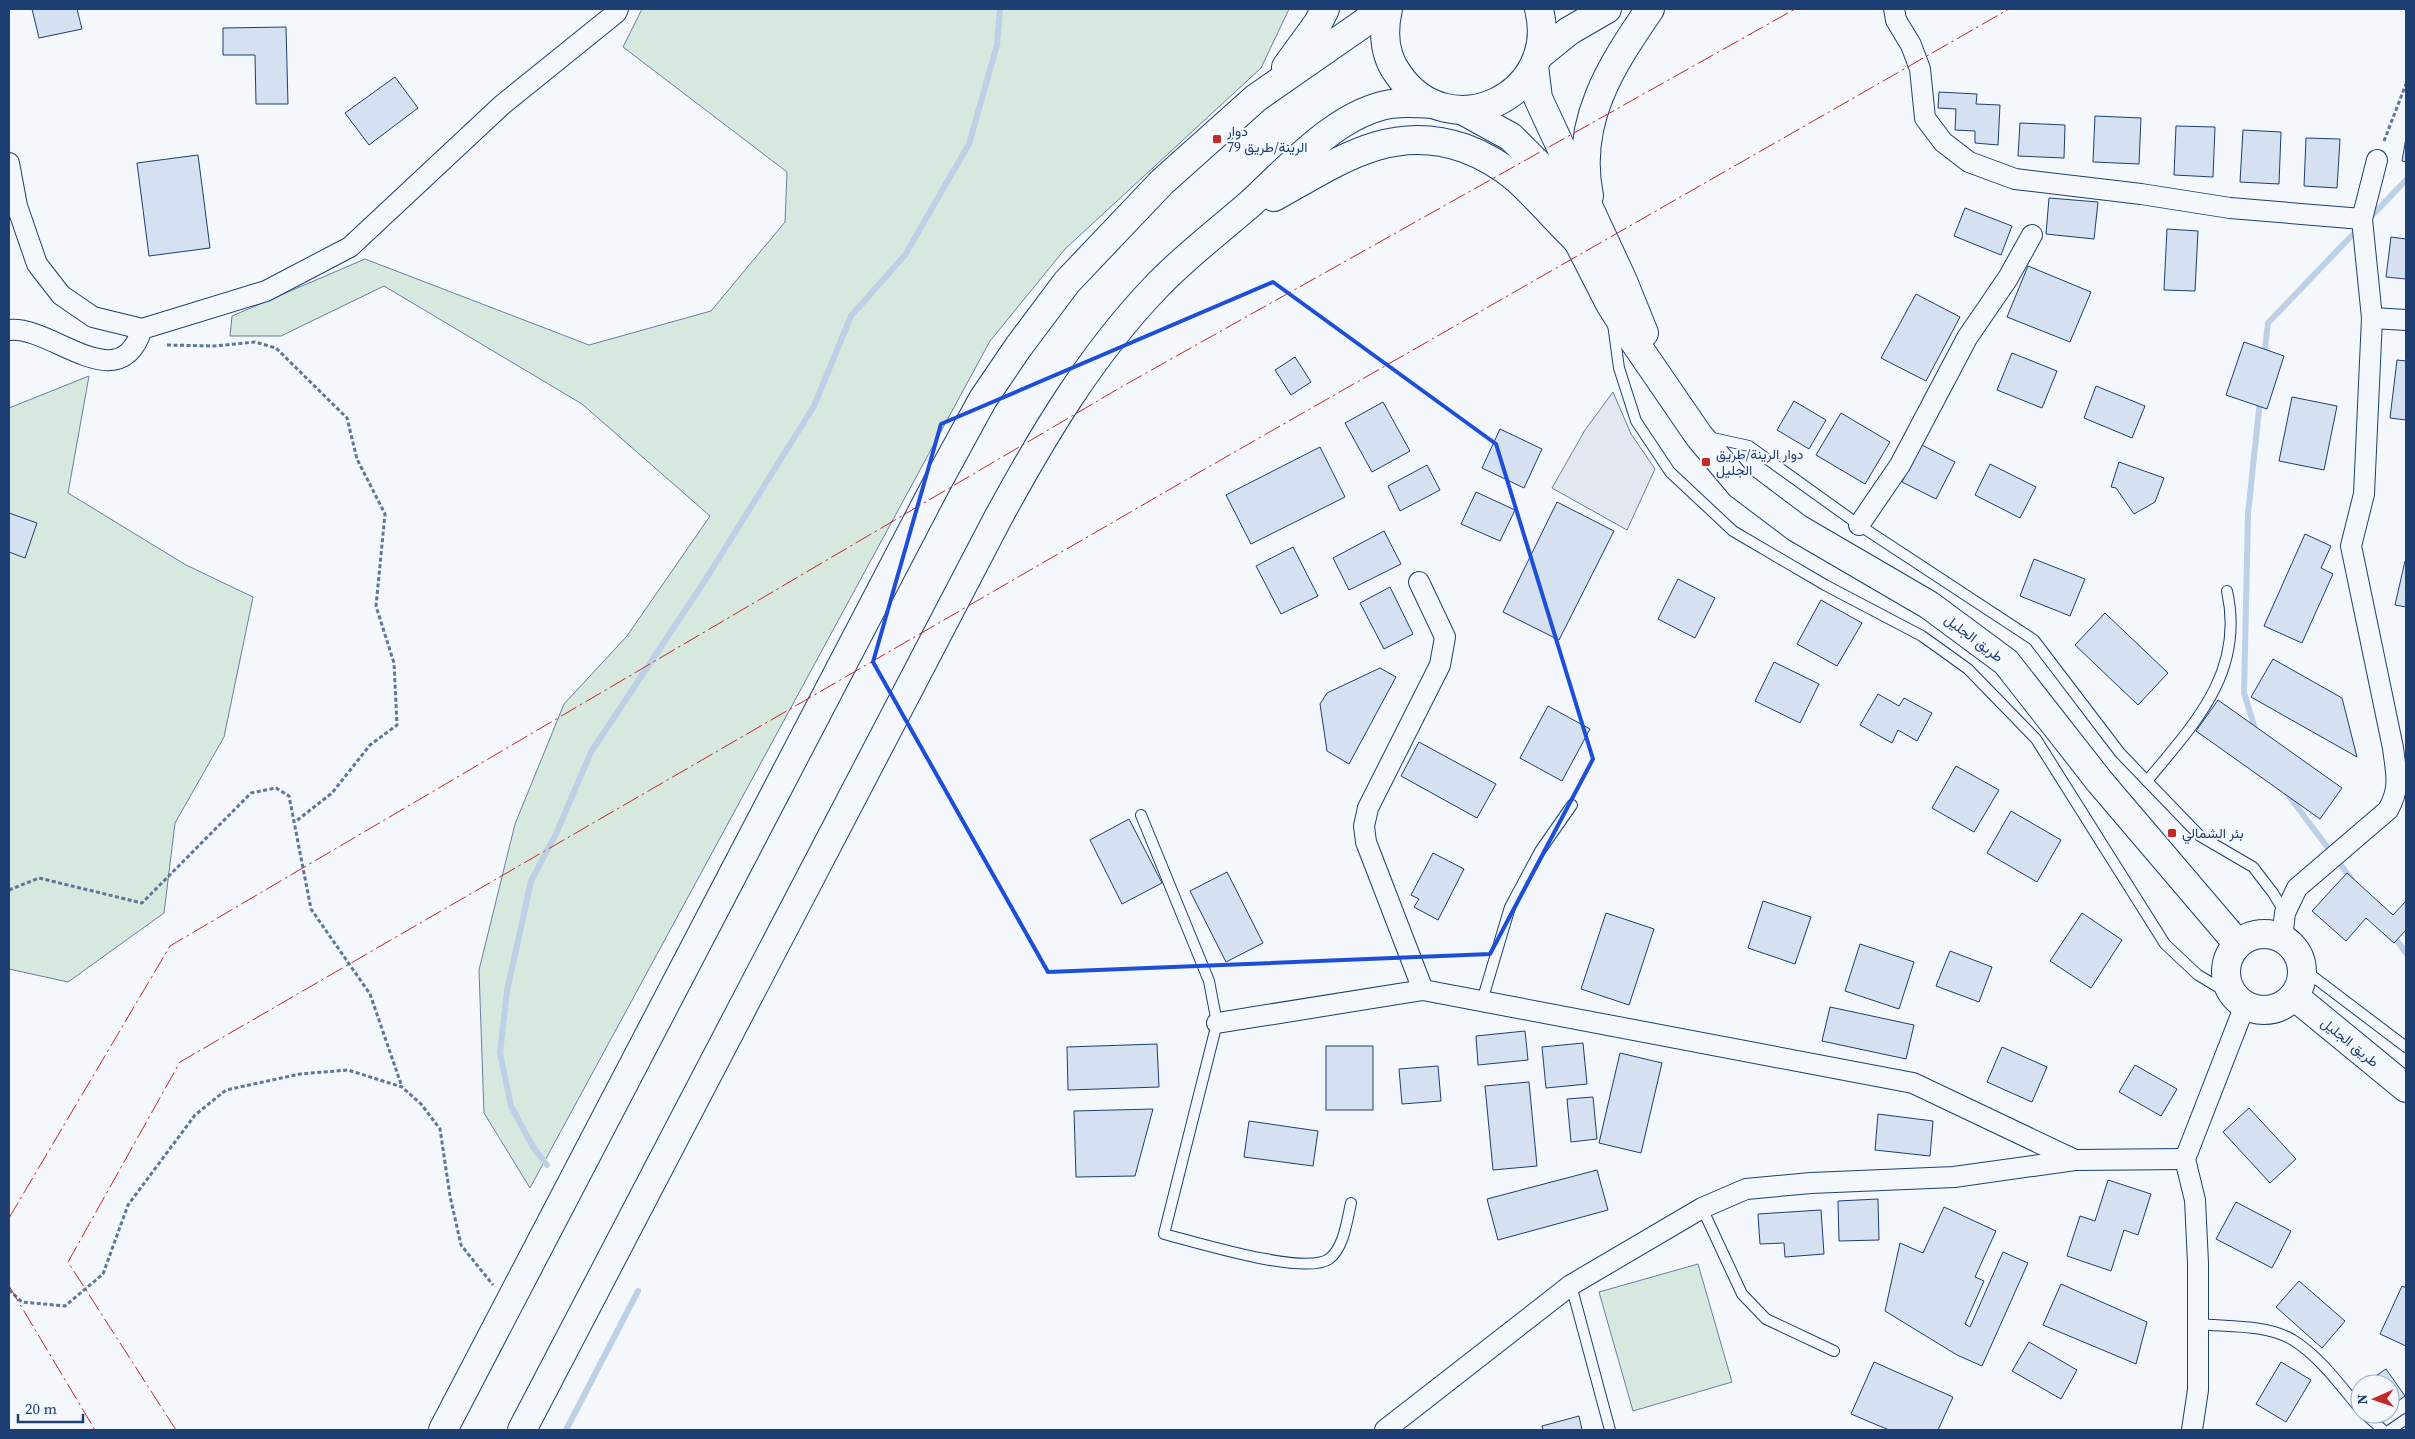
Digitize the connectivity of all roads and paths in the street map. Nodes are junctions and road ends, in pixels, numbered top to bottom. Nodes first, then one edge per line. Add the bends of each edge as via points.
1 (618, 9) edge
2 (1325, 9) edge
3 (1384, 9) edge
4 (1388, 9) edge
5 (1539, 9) edge
6 (1606, 9) edge
7 (1650, 9) edge
8 (1894, 9) edge
9 (1536, 61) junction
10 (2406, 84) edge
11 (1272, 85) junction
12 (1432, 104) junction
13 (1462, 110) junction
14 (2377, 160) joint
15 (9, 163) edge
16 (1594, 219) junction
17 (2362, 219) junction
18 (1229, 223) junction
19 (2032, 235) dead end
20 (1580, 244) junction
21 (1610, 304) junction
22 (2372, 318) junction
23 (2406, 320) edge
24 (9, 330) edge
25 (140, 335) junction
26 (1665, 386) junction
27 (1699, 436) junction
28 (1859, 525) junction
29 (1419, 582) dead end
30 (2227, 590) dead end
31 (2147, 781) junction
32 (1572, 805) dead end
33 (1142, 815) dead end
34 (295, 822) junction
35 (9, 890) edge
36 (2284, 925) junction
37 (2238, 944) junction
38 (2303, 969) junction
39 (1423, 990) junction
40 (2294, 996) junction
41 (1482, 1001) junction
42 (2240, 1001) junction
43 (1217, 1023) junction
44 (2406, 1047) edge
45 (402, 1087) junction
46 (2406, 1088) edge
47 (2185, 1159) junction
48 (2075, 1160) junction
49 (1351, 1203) dead end
50 (1702, 1208) junction
51 (1572, 1286) junction
52 (9, 1290) edge
53 (509, 1305) junction
54 (2198, 1324) junction
55 (1834, 1351) dead end
56 (2350, 1397) edge
57 (2406, 1419) edge
58 (443, 1430) edge
59 (522, 1430) edge
60 (1385, 1430) edge
61 (1610, 1430) edge
62 (2192, 1430) edge
63 (2390, 1430) edge

1 - 25 street via 502,105 350,247 266,291
2 - 11 main road
3 - 11 main road
4 - 12 main road via 1386,47 1395,70 1407,86
5 - 9 main road via 1542,29
6 - 9 main road via 1569,31
7 - 16 main road via 1606,78 1595,103 1586,164
8 - 17 street via 1896,20 1920,69 1925,118 1943,142 1969,162 2015,179 2230,208
9 - 13 main road via 1518,88 1500,101
9 - 16 main road via 1538,98
10 - 14 path
11 - 53 main road via 1162,182 1066,282 983,399
12 - 13 main road
12 - 18 main road via 1390,104 1356,116 1317,143
13 - 20 main road via 1525,148 1547,178
14 - 17 street
15 - 25 street via 16,206 37,264 61,295 93,317
16 - 26 main road
17 - 22 street
18 - 20 main road via 1346,156 1397,140 1420,139 1447,142 1480,154 1497,165 1516,178
18 - 59 main road via 1155,288 1111,340 1043,436
19 - 28 street via 2008,278 1967,338 1900,465
20 - 21 main road
21 - 26 main road
21 - 42 lane via 1619,368 1636,421 1670,472 1733,531 1825,585 1922,636 1968,669 2036,739 2165,944 2198,976
22 - 23 street
22 - 36 street via 2364,494 2351,546 2393,748 2397,794 2388,810 2297,888
24 - 25 street via 42,336 96,360 130,353
25 - 34 path via 172,345 215,346 254,342 276,348 347,418 358,459 385,514 376,606 394,663 397,725 370,745 332,793
26 - 27 main road, طريق الجليل
27 - 28 lane via 1749,446
27 - 37 main road, طريق الجليل via 1740,485 1797,528 1929,605 2006,662 2100,782
28 - 31 lane via 2034,640 2120,753
29 - 39 street via 1445,637 1440,665 1368,808 1364,826 1366,842
30 - 31 lane via 2232,614 2229,640 2215,691 2198,720
31 - 36 lane via 2200,836 2253,867 2273,893
32 - 41 lane via 1540,851 1510,907
33 - 43 lane via 1209,980
34 - 35 path via 289,796 276,788 251,793 142,903 39,878
34 - 45 path via 311,909 370,994
36 - 37 main road via 2254,934
36 - 38 main road
37 - 42 main road via 2231,951 2226,970 2229,988
38 - 40 main road
38 - 44 lane
39 - 41 street
39 - 43 street
40 - 42 main road via 2287,1003 2269,1010 2260,1010
40 - 46 main road, طريق الجليل
41 - 48 street via 1913,1083
42 - 47 street
43 - 49 lane via 1164,1234 1283,1263 1312,1264 1329,1259 1341,1242
45 - 52 path via 348,1070 300,1074 226,1090 195,1116 128,1205 103,1274 65,1306 22,1302
45 - 53 path via 421,1104 440,1129 461,1245
47 - 48 street
47 - 54 street via 2195,1200
48 - 50 street via 1954,1177 1746,1189
50 - 51 street
50 - 55 lane via 1742,1294 1766,1319
51 - 60 street
51 - 61 lane
53 - 58 main road
54 - 56 lane via 2265,1330 2292,1340 2324,1367
54 - 62 street via 2198,1390
57 - 63 lane

